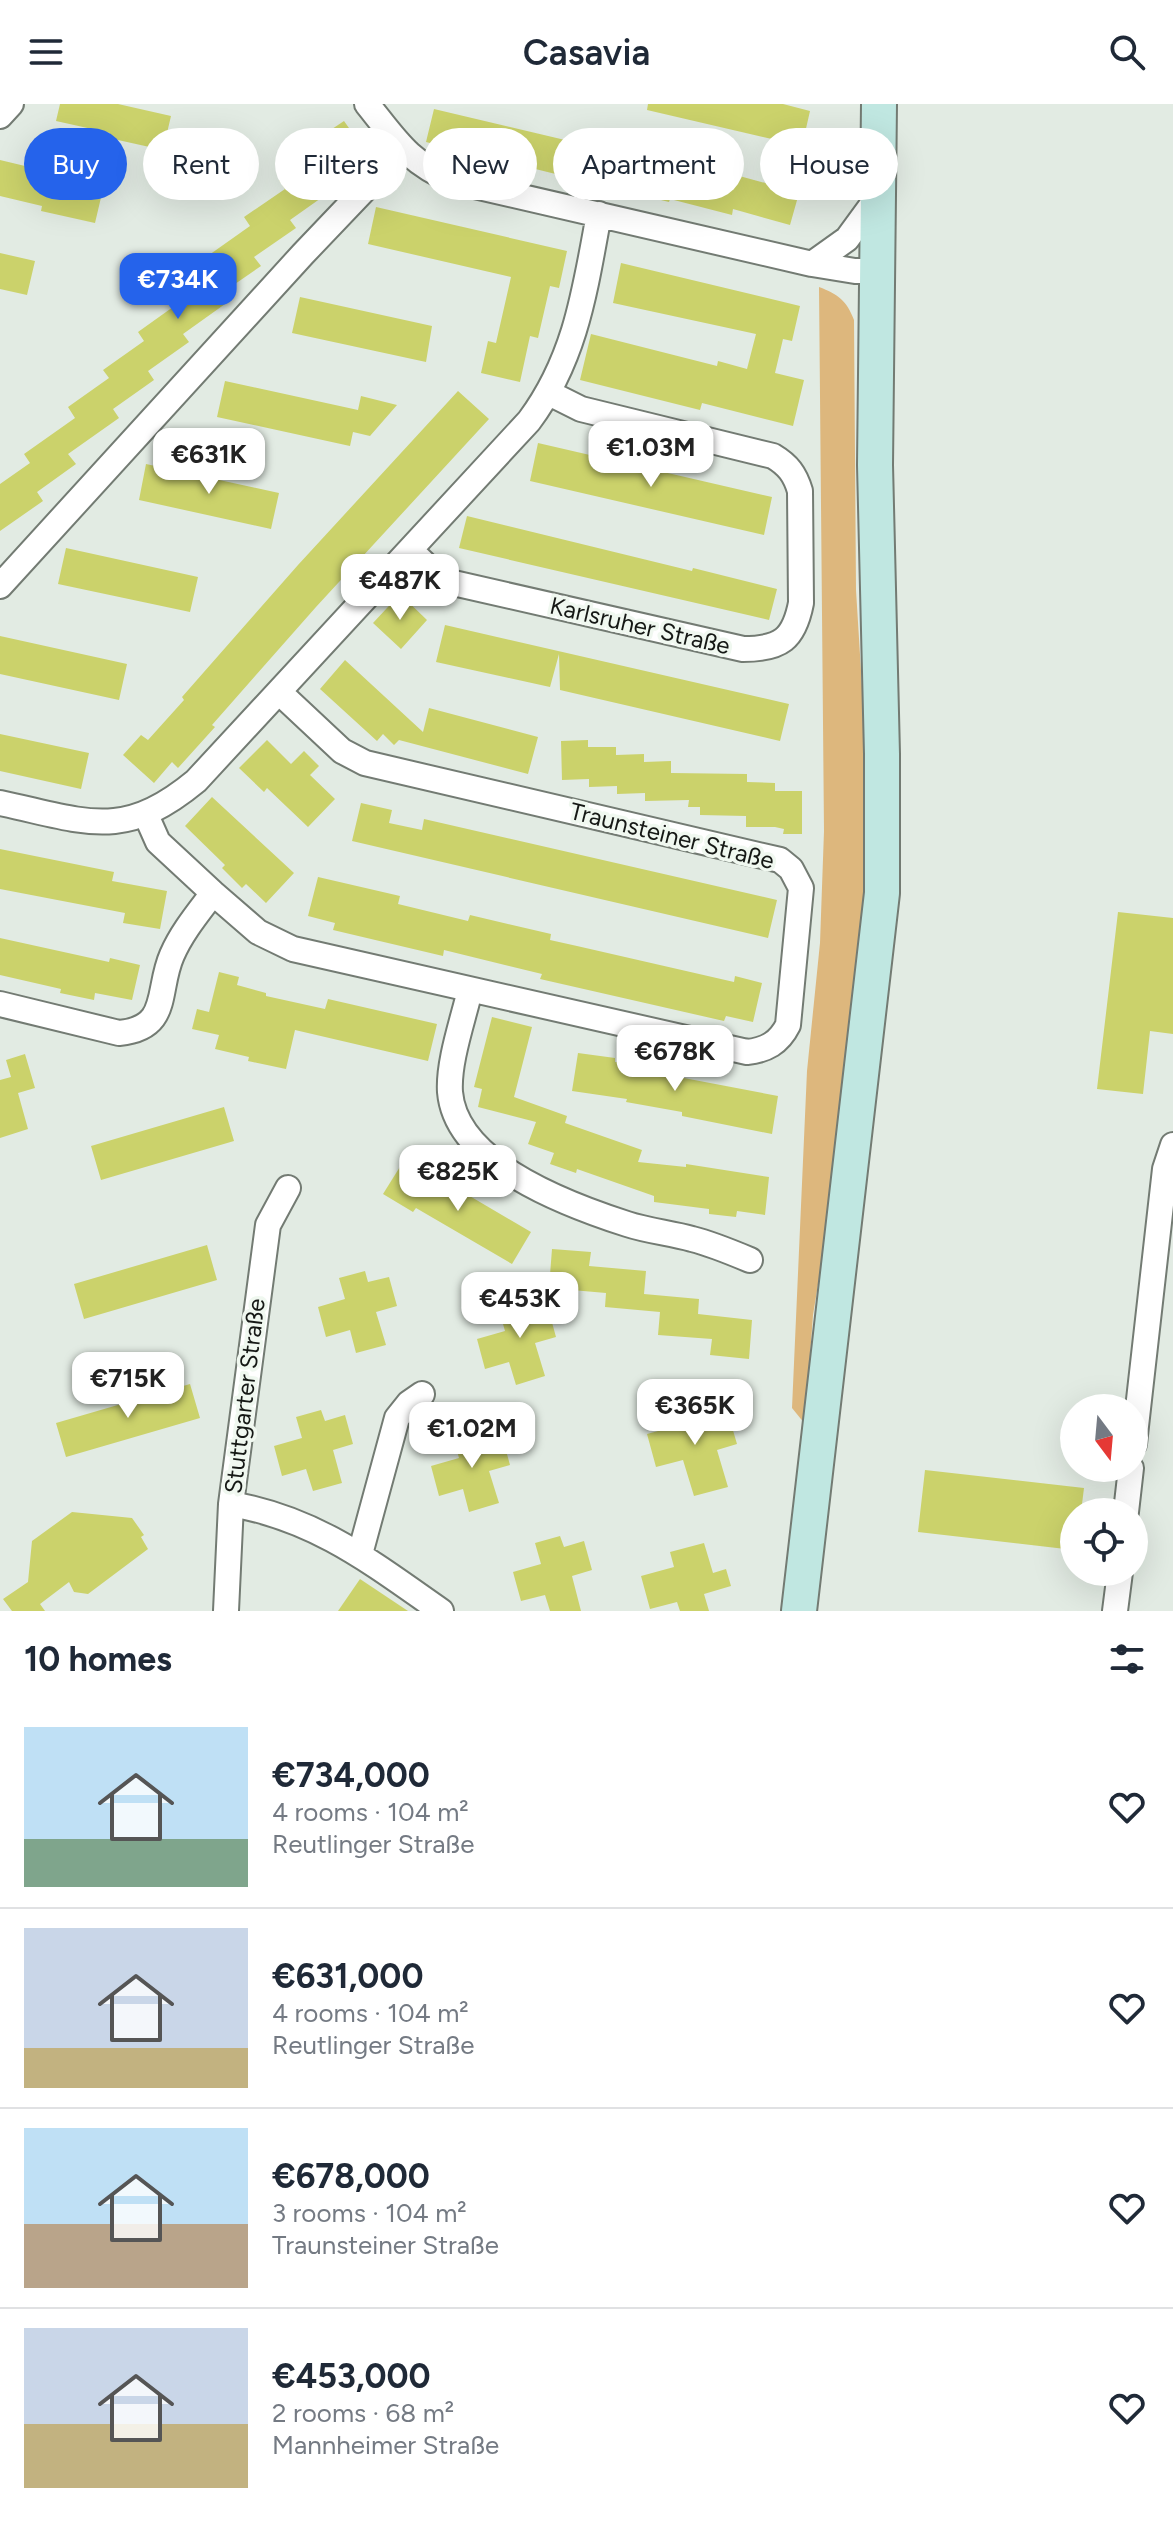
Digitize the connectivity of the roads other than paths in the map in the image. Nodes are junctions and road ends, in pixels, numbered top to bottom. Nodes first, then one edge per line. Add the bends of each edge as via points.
1 (11, 104) edge
2 (367, 104) edge
3 (879, 104) edge
4 (0, 116) edge
5 (386, 128) edge
6 (879, 128) edge
7 (407, 154) edge
8 (354, 200) edge
9 (876, 200) edge
10 (879, 200) edge
11 (599, 214) junction
12 (812, 264) junction
13 (876, 271) junction
14 (549, 393) junction
15 (411, 551) junction
16 (0, 586) edge
17 (279, 692) junction
18 (0, 803) edge
19 (146, 815) junction
20 (213, 893) junction
21 (470, 990) junction
22 (0, 1004) edge
23 (1173, 1145) edge
24 (288, 1188) dead end
25 (750, 1260) dead end
26 (422, 1394) dead end
27 (1140, 1394) edge
28 (231, 1504) junction
29 (360, 1554) junction
30 (1118, 1586) edge
31 (226, 1611) edge
32 (441, 1611) edge
33 (799, 1611) edge
34 (1115, 1611) edge

1 - 4 street
2 - 5 street
3 - 6 main road
7 - 11 street via 453,181
8 - 16 street
9 - 12 street via 847,239
10 - 13 main road
11 - 12 street
11 - 14 street via 574,335
12 - 13 street
13 - 33 main road via 882,893
14 - 15 street
14 - 15 street, Karlsruher Straße via 581,409 785,463 800,491 801,603 791,634 763,649 743,649 449,582
15 - 17 street
17 - 19 street via 196,781
17 - 21 street, Traunsteiner Straße via 342,751 365,763 780,860 801,888 788,1025 782,1037 759,1051
18 - 19 street via 94,822
19 - 20 street, Traunsteiner Straße via 158,842
20 - 21 street, Traunsteiner Straße via 258,932 293,949
20 - 22 street via 181,937 157,1014 142,1027 119,1033
21 - 25 street via 450,1091 457,1120 483,1154 574,1205
23 - 27 street via 1165,1169
24 - 28 street, Stuttgarter Straße via 268,1225
26 - 29 street via 397,1418
28 - 29 street via 288,1517
28 - 31 street, Stuttgarter Straße
29 - 32 street
30 - 34 street

